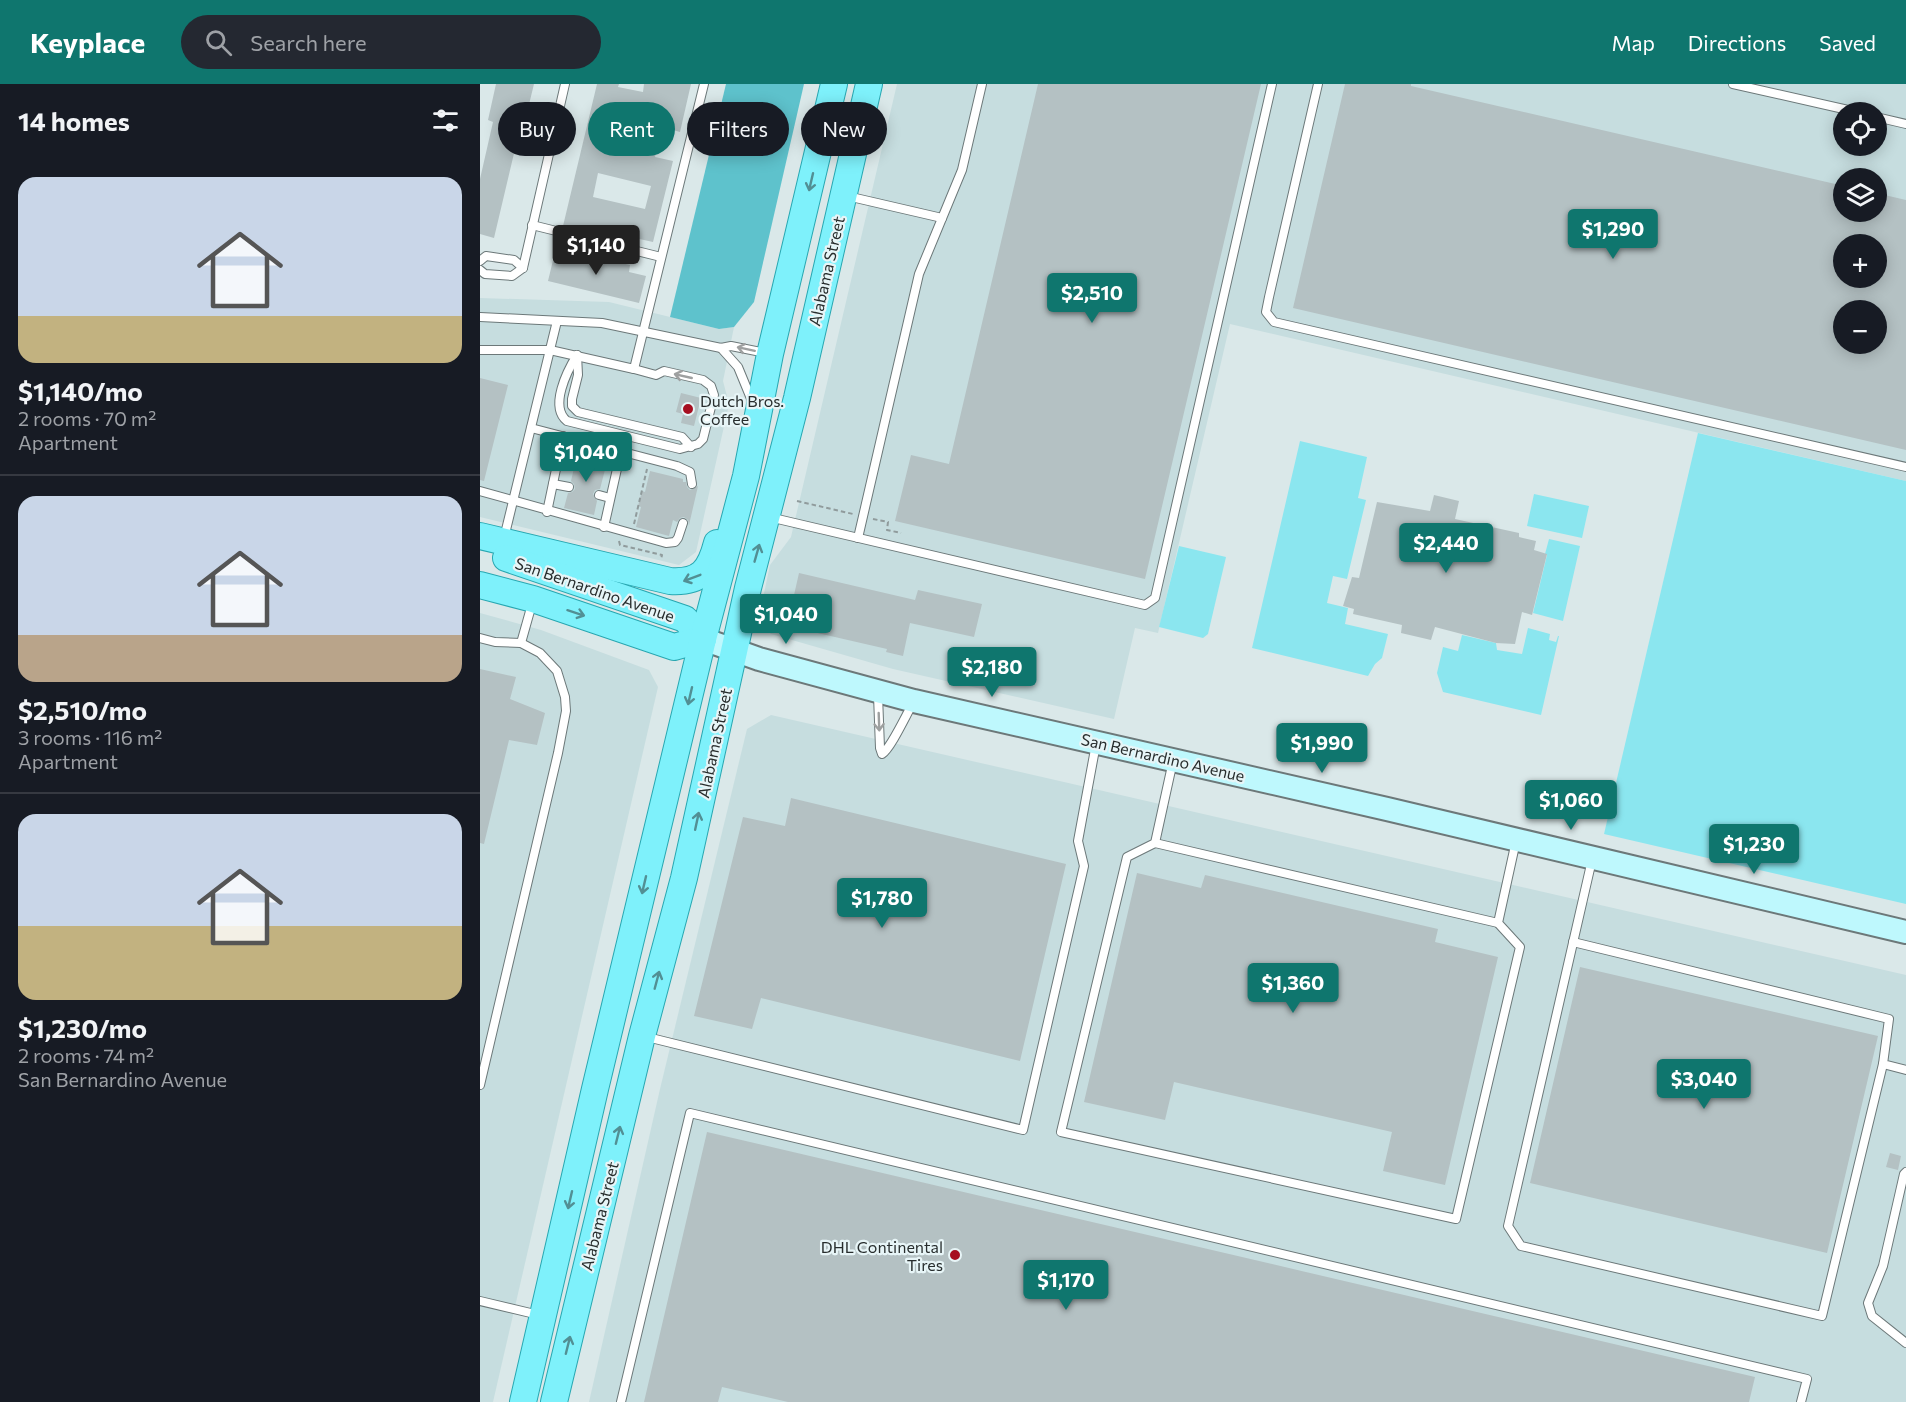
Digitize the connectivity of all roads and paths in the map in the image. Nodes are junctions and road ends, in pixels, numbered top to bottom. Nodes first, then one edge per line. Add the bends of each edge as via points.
1 (565, 84) edge
2 (704, 84) edge
3 (834, 84) edge
4 (870, 84) edge
5 (982, 84) edge
6 (1272, 84) edge
7 (1318, 84) edge
8 (1733, 84) edge
9 (1771, 88) edge
10 (1833, 105) edge
11 (1887, 120) edge
12 (1906, 124) edge
13 (843, 195) junction
14 (942, 218) junction
15 (532, 225) junction
16 (661, 257) junction
17 (480, 261) edge
18 (522, 268) junction
19 (480, 270) edge
20 (480, 317) edge
21 (557, 321) junction
22 (644, 330) junction
23 (722, 348) junction
24 (480, 350) edge
25 (550, 350) junction
26 (770, 354) junction
27 (577, 355) junction
28 (634, 369) junction
29 (758, 417) junction
30 (531, 428) junction
31 (563, 436) junction
32 (691, 447) junction
33 (621, 451) junction
34 (558, 457) junction
35 (575, 462) dead end
36 (648, 465) dead end
37 (1906, 467) edge
38 (605, 470) dead end
39 (616, 473) junction
40 (746, 476) junction
41 (552, 483) junction
42 (692, 484) dead end
43 (569, 487) dead end
44 (480, 491) edge
45 (599, 495) dead end
46 (610, 498) junction
47 (513, 500) junction
48 (547, 512) junction
49 (767, 517) junction
50 (682, 523) dead end
51 (627, 525) dead end
52 (604, 527) junction
53 (617, 537) dead end
54 (858, 538) junction
55 (488, 543) edge
56 (660, 564) dead end
57 (480, 585) edge
58 (533, 599) junction
59 (480, 638) edge
60 (704, 639) junction
61 (521, 643) junction
62 (735, 651) junction
63 (878, 690) junction
64 (914, 701) junction
65 (1097, 742) junction
66 (1173, 760) junction
67 (1516, 840) junction
68 (1155, 843) junction
69 (1593, 857) junction
70 (1498, 923) junction
71 (1906, 932) edge
72 (1573, 942) junction
73 (642, 1036) junction
74 (1883, 1064) junction
75 (1906, 1070) edge
76 (480, 1086) edge
77 (1906, 1172) edge
78 (480, 1301) edge
79 (543, 1317) junction
80 (1906, 1343) edge
81 (523, 1402) edge
82 (554, 1402) edge
83 (621, 1402) edge
84 (1802, 1402) edge

1 - 15 lane
2 - 16 lane
3 -> 26 main road, Alabama Street
4 - 13 main road, Alabama Street
5 - 14 lane via 962,170
6 - 54 lane via 1155,598 1145,605
7 - 37 lane via 1266,312 1274,322
8 - 9 lane
9 - 10 lane
11 - 12 lane
13 - 14 lane
13 - 49 main road, Alabama Street
14 - 54 lane via 919,274
15 - 16 lane
15 - 18 lane
16 - 22 lane
17 - 18 lane via 486,256 514,260
18 - 19 lane via 512,276 485,274
20 - 21 lane
21 - 22 lane
21 - 25 lane
22 - 23 lane
22 - 28 lane
26 -> 23 lane via 731,346
23 - 29 lane via 738,367
24 - 25 lane
25 - 27 lane
25 - 30 lane
26 - 29 main road, Alabama Street
26 - 49 main road via 784,359 786,365 766,466
27 - 28 lane
27 - 32 lane via 572,406 578,412 682,437
27 - 32 lane via 567,371 558,408 567,421 680,449
32 -> 28 lane via 703,439 714,395 711,386 703,380 664,371 656,375
29 - 40 main road, Alabama Street
30 - 31 lane
30 - 47 lane
31 - 33 lane
31 - 34 lane
33 - 39 lane
33 - 42 lane via 687,470
34 - 35 lane
34 - 41 lane
36 - 51 path via 634,526
38 - 39 lane
39 - 46 lane
40 -> 55 main road via 728,495 713,559 695,579 670,581
40 - 60 main road, Alabama Street
41 - 43 lane
41 - 48 lane
44 - 47 lane
45 - 46 lane
46 - 52 lane
47 - 48 lane
47 - 55 lane
48 - 52 lane
49 - 54 lane
62 -> 49 main road, Alabama Street
50 - 52 lane via 678,538 670,544
53 - 56 path via 620,545 662,555
55 - 60 main road, San Bernardino Avenue via 685,619
57 - 58 main road, San Bernardino Avenue
58 -> 60 main road, San Bernardino Avenue via 674,647
58 - 61 lane
59 - 61 lane
60 - 62 main road, San Bernardino Avenue
60 -> 79 main road, Alabama Street
61 - 76 lane via 540,653 557,671 566,711
62 - 63 main road, San Bernardino Avenue
73 -> 62 main road, Alabama Street via 684,878
63 - 64 main road, San Bernardino Avenue
63 -> 64 lane via 882,754 889,750
64 - 65 main road, San Bernardino Avenue
65 - 66 main road, San Bernardino Avenue
65 - 73 lane via 1078,841 1084,866 1023,1131
66 - 67 main road, San Bernardino Avenue
66 - 68 lane
67 - 69 main road, San Bernardino Avenue
67 - 70 lane
68 - 70 lane
68 - 70 lane via 1127,857 1061,1132 1456,1219 1520,947
69 - 71 main road, San Bernardino Avenue
69 - 72 lane
72 - 74 lane via 1889,1019
72 - 74 lane via 1508,1226 1521,1246 1822,1316
82 -> 73 main road, Alabama Street
74 - 75 lane
77 - 80 lane via 1883,1266 1868,1303 1872,1316
78 - 79 lane
79 - 81 main road, Alabama Street
83 - 84 lane via 690,1113 1807,1379

